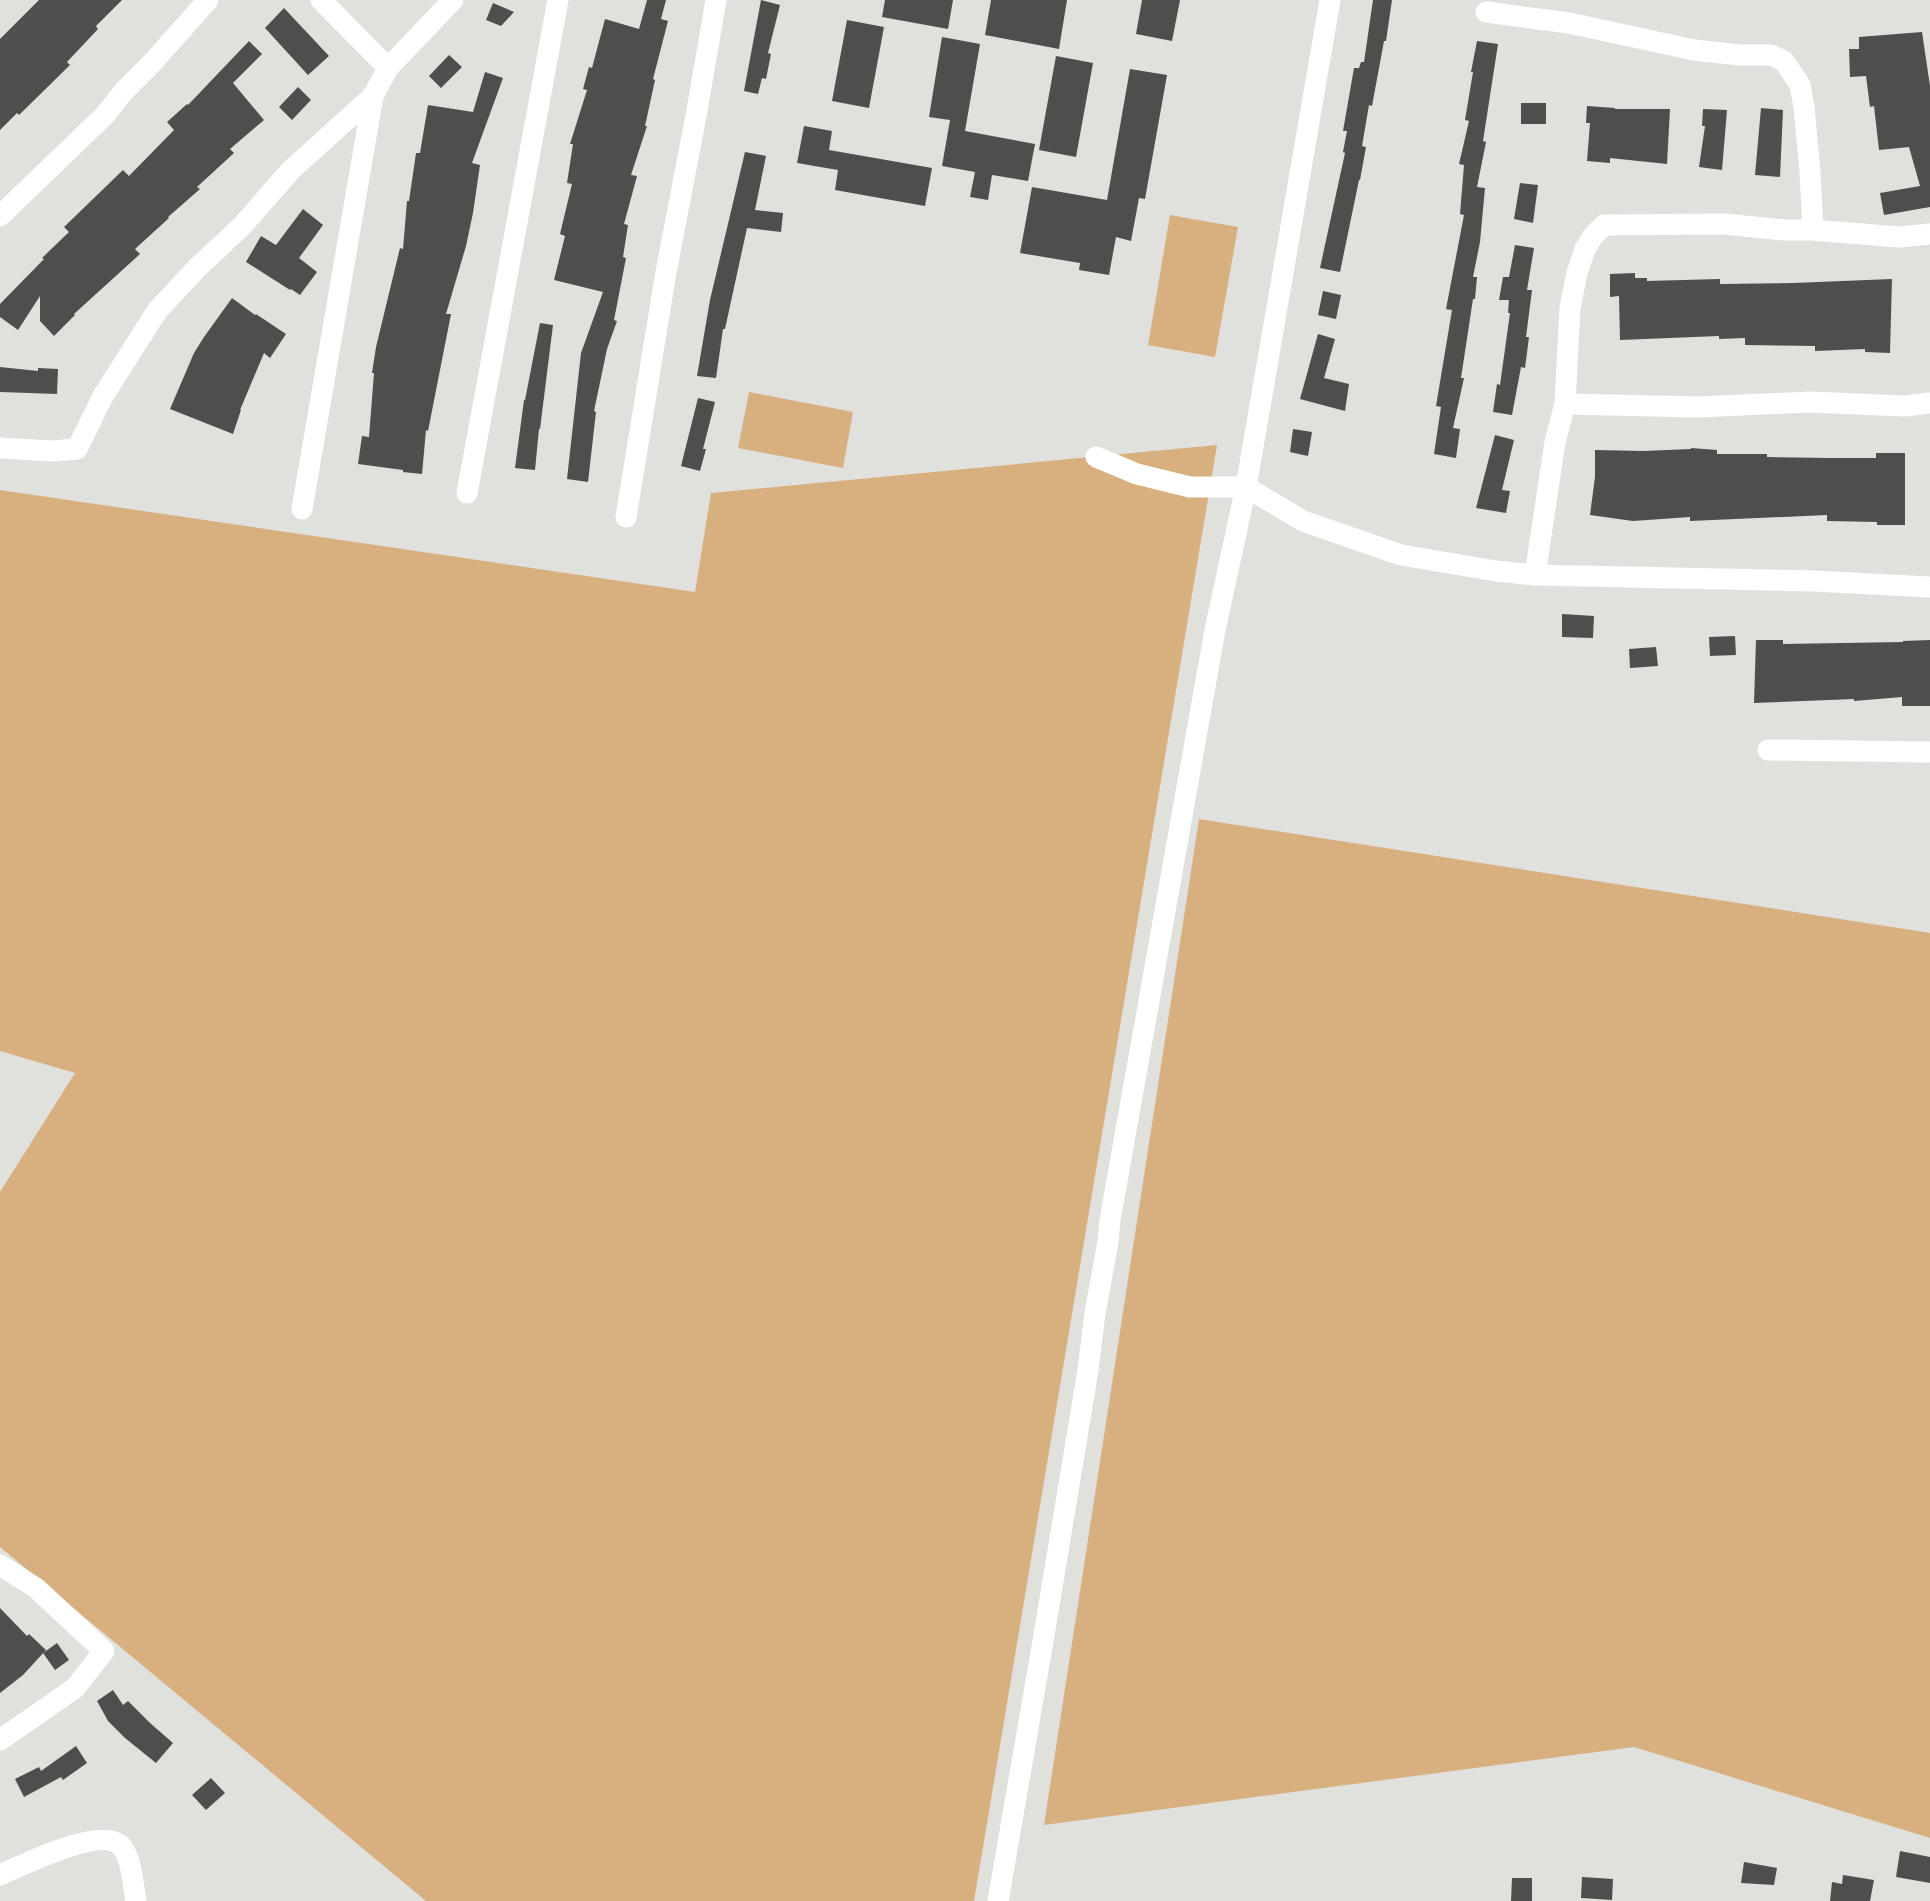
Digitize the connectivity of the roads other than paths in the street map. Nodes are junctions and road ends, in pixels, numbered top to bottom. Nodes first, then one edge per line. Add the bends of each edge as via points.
1 (208, 0) edge
2 (321, 0) edge
3 (453, 0) edge
4 (558, 0) edge
5 (716, 0) edge
6 (1330, 0) edge
7 (1486, 12) dead end
8 (388, 68) junction
9 (373, 96) junction
10 (0, 216) edge
11 (1813, 230) junction
12 (1930, 234) edge
13 (1930, 403) edge
14 (1565, 404) junction
15 (0, 448) edge
16 (1096, 457) dead end
17 (1245, 487) junction
18 (467, 493) dead end
19 (302, 509) dead end
20 (626, 517) dead end
21 (1535, 575) junction
22 (1930, 587) edge
23 (1768, 750) dead end
24 (1930, 752) edge
25 (0, 1565) edge
26 (0, 1740) edge
27 (0, 1875) edge
28 (136, 1901) edge
29 (998, 1901) edge

1 - 10 street via 98,122
2 - 8 street
3 - 8 street
4 - 18 street
5 - 20 street
6 - 17 street
7 - 11 street via 1569,23 1694,50 1772,55 1784,61 1800,85 1804,107
8 - 9 street
9 - 15 street via 291,170 158,311 103,396 77,449
9 - 19 street
11 - 12 street via 1899,237
11 - 14 street via 1724,224 1604,225 1585,249 1577,273 1570,308
13 - 14 street via 1905,406 1810,402 1698,407
14 - 21 street via 1555,442
16 - 17 street via 1137,474 1190,487
17 - 21 street via 1303,521 1401,555
17 - 29 street via 1179,825 1110,1220
21 - 22 street
23 - 24 street
25 - 26 street via 36,1588 104,1651 75,1688
27 - 28 street via 78,1843 113,1840 128,1859

